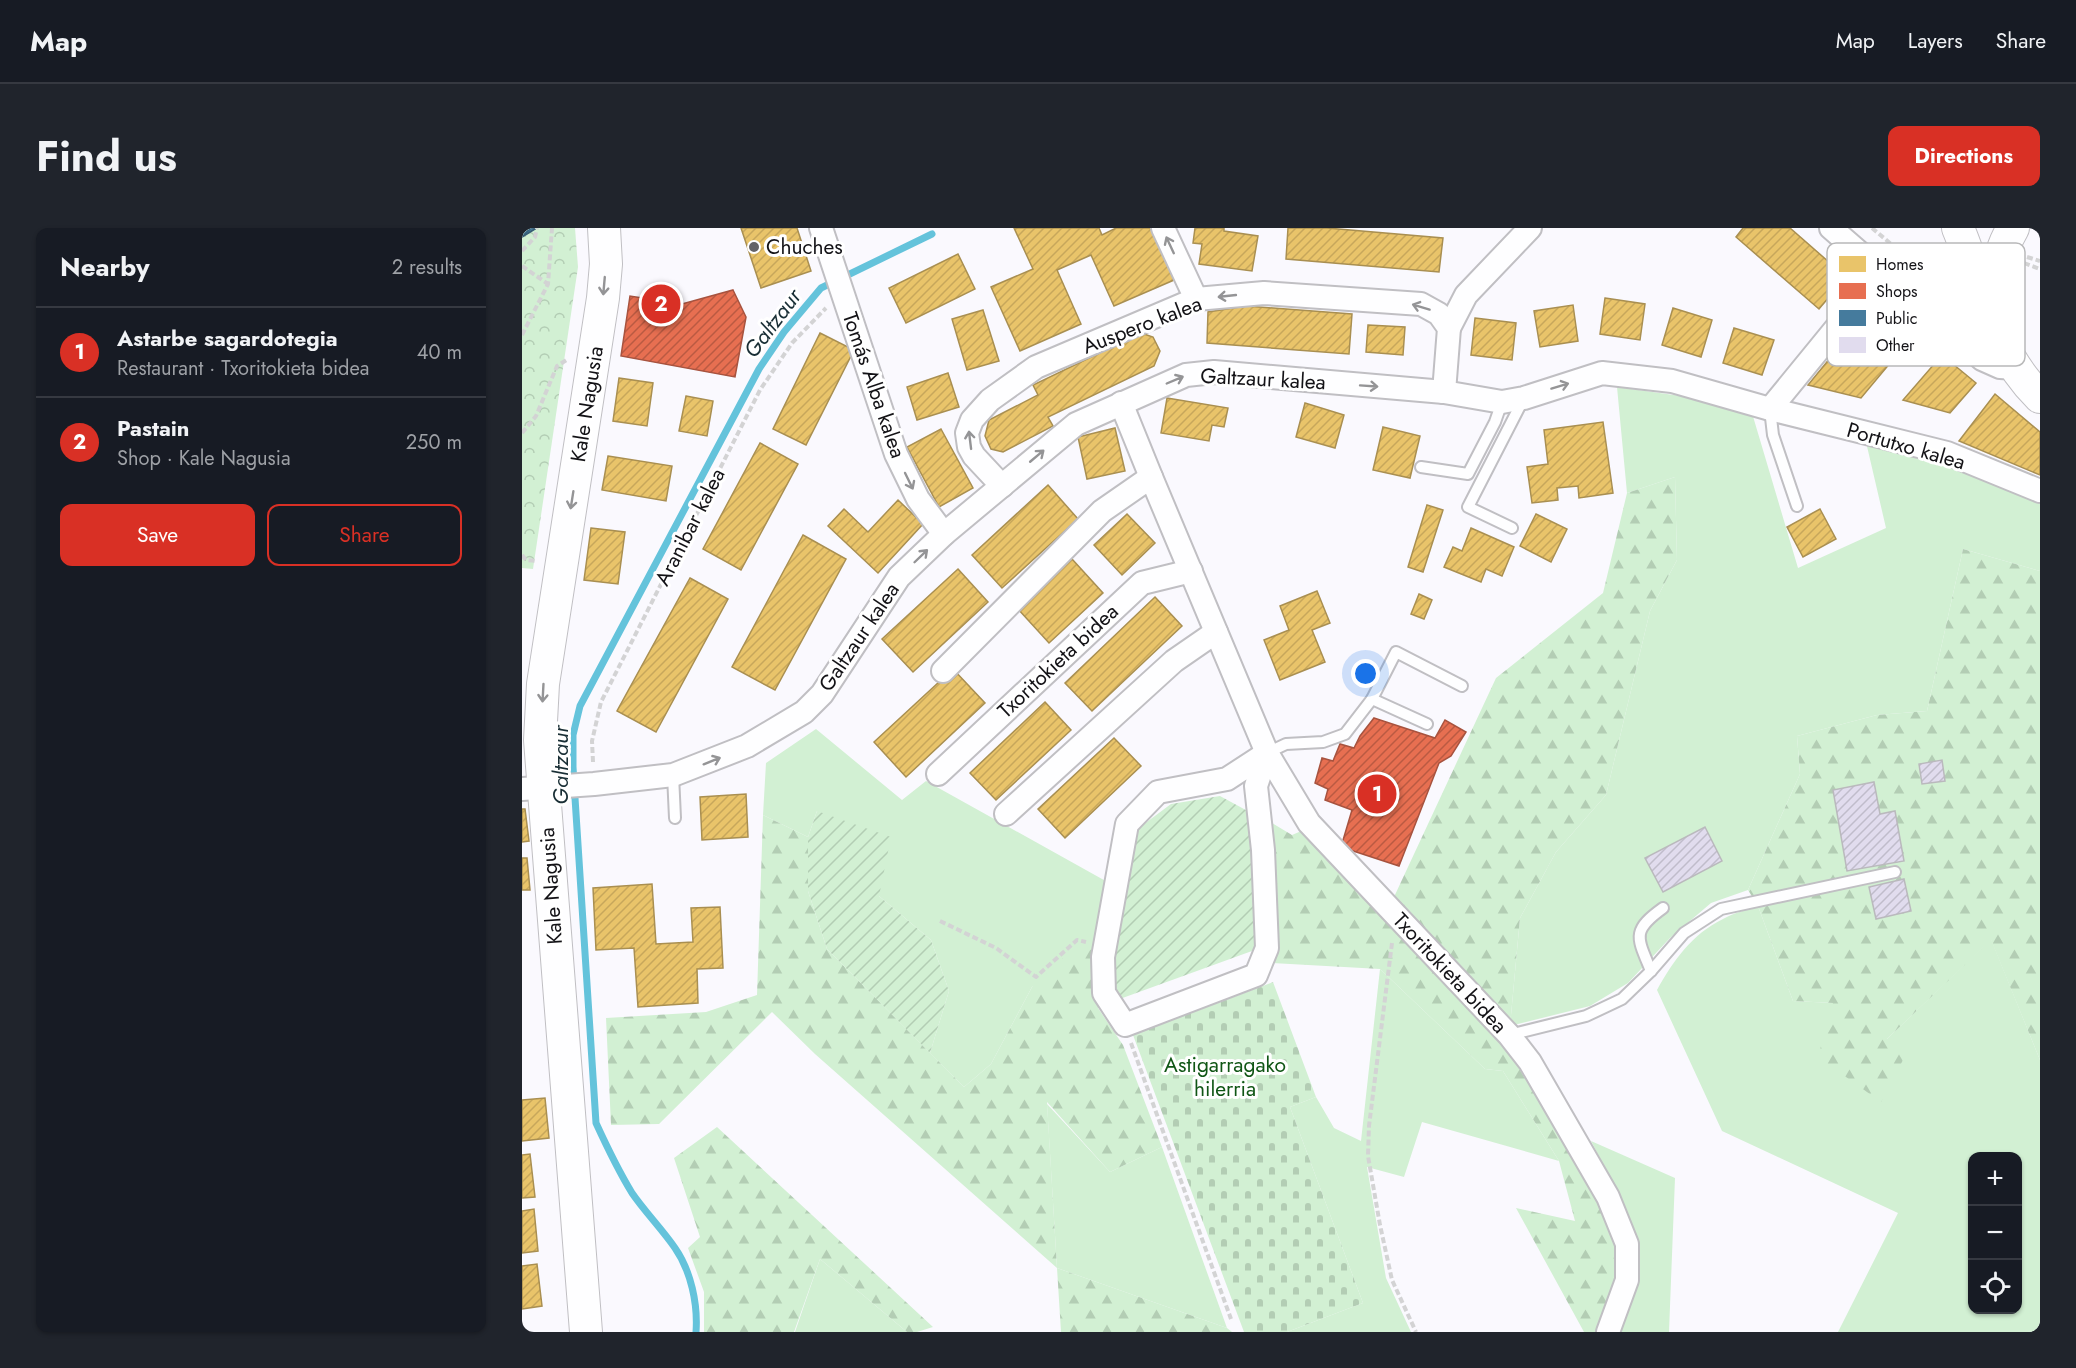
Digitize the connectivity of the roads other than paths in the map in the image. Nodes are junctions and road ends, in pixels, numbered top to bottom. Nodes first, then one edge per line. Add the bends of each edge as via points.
1 (604, 228) edge
2 (821, 228) edge
3 (1162, 228) edge
4 (1530, 228) edge
5 (1831, 228) edge
6 (1958, 228) edge
7 (2013, 228) edge
8 (1848, 243) edge
9 (1963, 243) edge
10 (2006, 243) edge
11 (1196, 299) junction
12 (1449, 328) junction
13 (1827, 339) edge
14 (2015, 366) edge
15 (1444, 392) junction
16 (2040, 397) edge
17 (1513, 400) junction
18 (1122, 403) junction
19 (1770, 409) junction
20 (1421, 467) dead end
21 (1151, 477) junction
22 (1002, 486) junction
23 (2040, 491) edge
24 (1797, 506) dead end
25 (1512, 528) dead end
26 (944, 534) junction
27 (1191, 571) junction
28 (1216, 632) junction
29 (943, 671) dead end
30 (1462, 686) dead end
31 (1372, 699) junction
32 (1427, 724) dead end
33 (1268, 753) junction
34 (939, 774) dead end
35 (673, 775) junction
36 (542, 787) edge
37 (1006, 814) dead end
38 (675, 818) dead end
39 (1895, 872) dead end
40 (1664, 908) dead end
41 (1652, 971) junction
42 (1509, 1035) junction
43 (586, 1332) edge
44 (1608, 1332) edge

1 -> 36 street, Kale Nagusia via 606,264 597,343 543,684
2 -> 26 street, Tomás Alba kalea via 896,454 918,499
11 -> 3 street
4 - 12 street via 1466,295
5 - 8 street
6 - 9 street
7 - 10 street
12 -> 11 street, Auspero kalea via 1439,314 1421,304 1264,293
22 -> 11 street, Auspero kalea via 974,456 967,433 972,420 990,400 1036,367
12 - 15 street
13 - 19 street
14 - 16 street
15 - 17 street, Galtzaur kalea
18 -> 15 street, Galtzaur kalea via 1186,375 1214,372
17 -> 19 street, Galtzaur kalea via 1602,373 1672,381
17 - 20 lane via 1495,422 1468,474
17 - 25 lane via 1468,507
18 - 21 street, Txoritokieta bidea
22 -> 18 street, Galtzaur kalea via 1076,424
19 - 23 street, Portutxo kalea via 1947,453
19 - 24 lane via 1773,435
21 - 27 street, Txoritokieta bidea
21 - 29 street via 1102,512
22 - 26 street, Galtzaur kalea
35 -> 26 street, Galtzaur kalea via 747,746 804,712 822,694 900,577
27 - 28 street, Txoritokieta bidea
27 - 34 street, Txoritokieta bidea via 1142,583
28 - 33 street, Txoritokieta bidea
28 - 37 street via 1174,661
30 - 31 lane via 1396,652
31 - 32 lane
31 - 33 lane via 1345,734 1323,742 1286,744
33 - 33 street via 1256,786 1267,948 1256,975 1125,1025 1104,993 1103,957 1127,824 1158,792 1227,779
33 - 42 street, Txoritokieta bidea via 1309,823
35 - 36 street, Galtzaur kalea
35 - 38 lane
36 - 43 street, Kale Nagusia
39 - 41 lane via 1721,909 1684,933
40 - 41 lane via 1646,920 1639,932
41 - 42 lane via 1622,999 1586,1016
42 - 44 street, Txoritokieta bidea via 1530,1062 1608,1197 1627,1244 1627,1280

